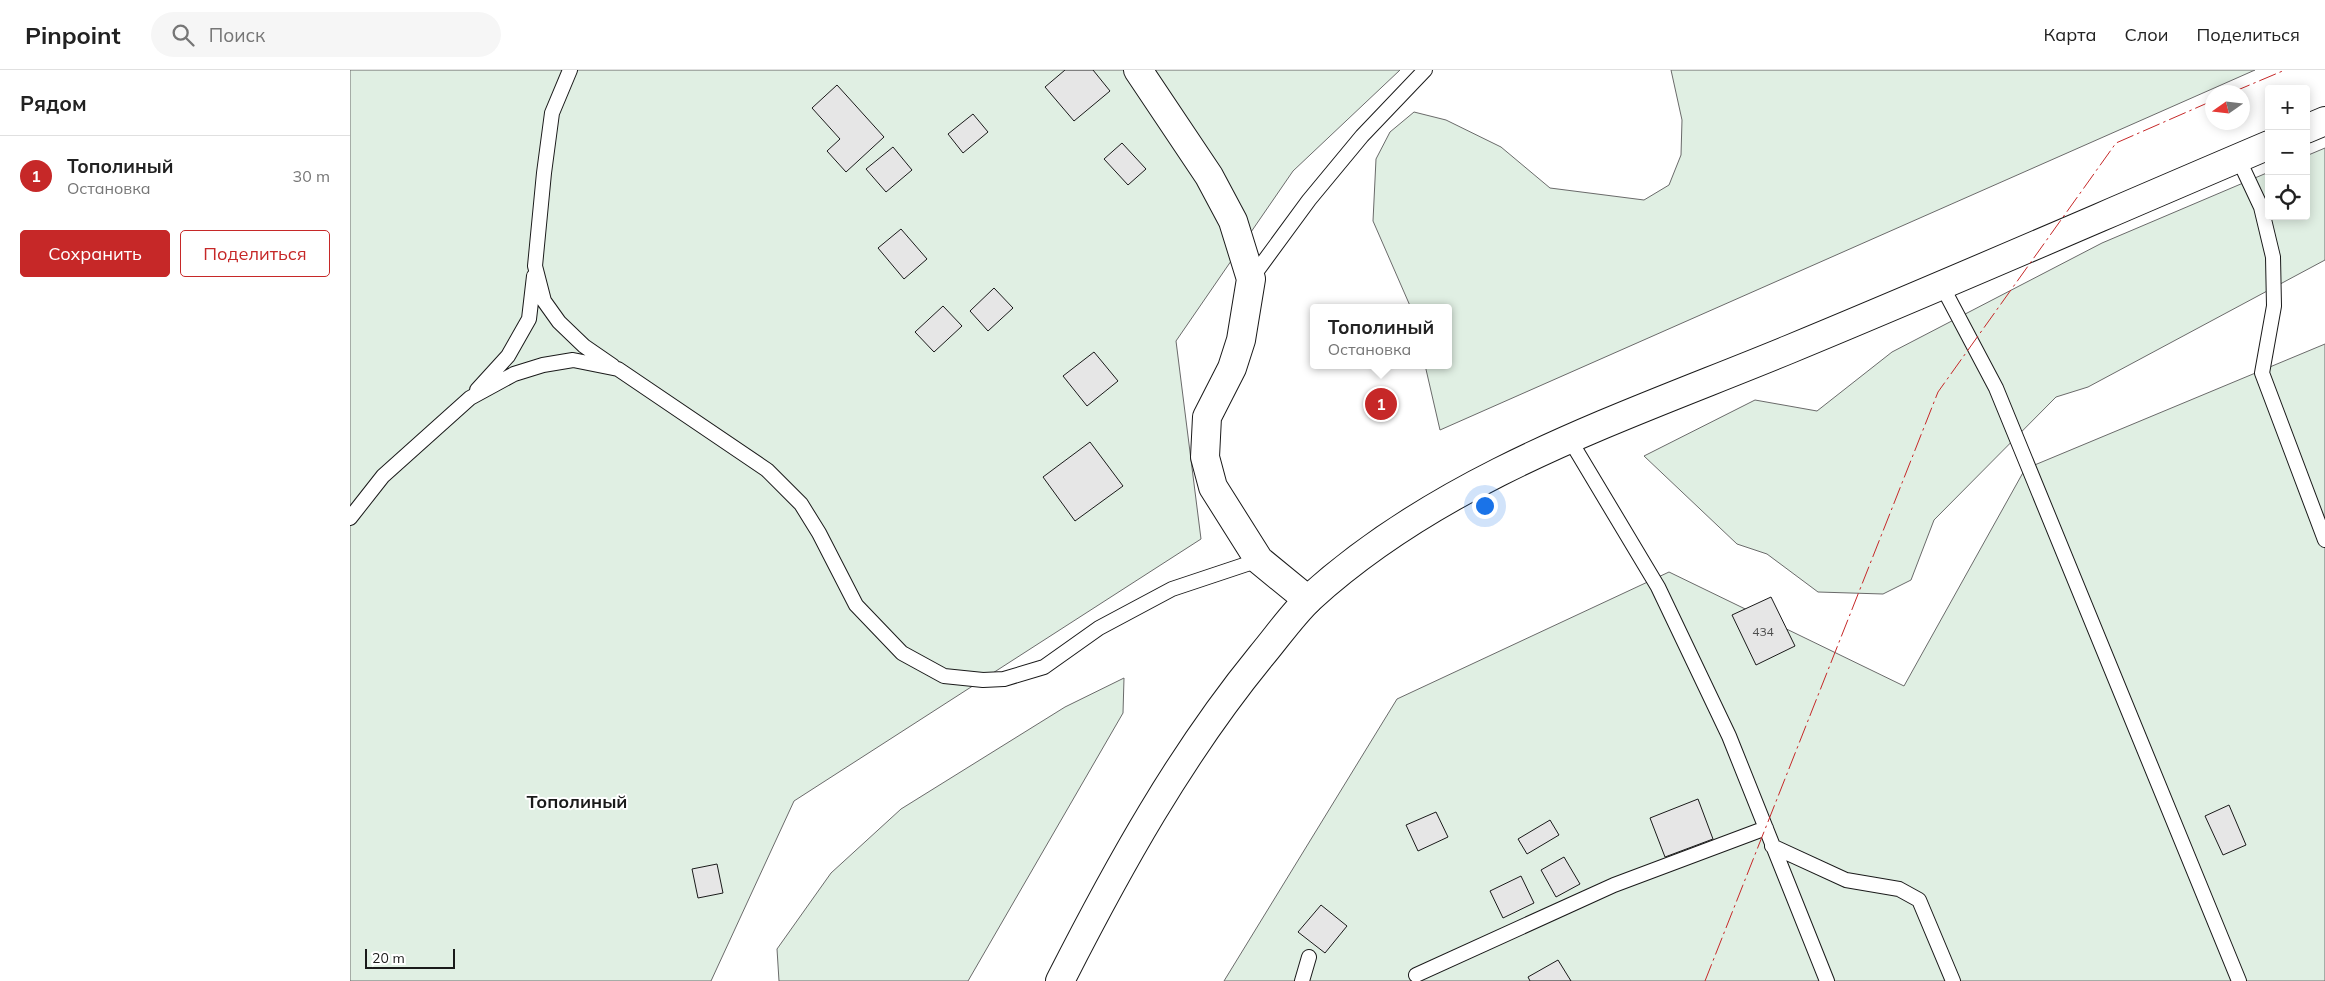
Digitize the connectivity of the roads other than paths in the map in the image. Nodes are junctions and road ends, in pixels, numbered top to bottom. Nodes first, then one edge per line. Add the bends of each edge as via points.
1 (570, 70) edge
2 (1138, 70) edge
3 (1425, 70) edge
4 (2325, 120) edge
5 (2310, 127) edge
6 (2265, 147) edge
7 (2238, 158) junction
8 (535, 266) junction
9 (1251, 279) junction
10 (1942, 286) junction
11 (618, 369) junction
12 (470, 398) junction
13 (1570, 440) junction
14 (350, 518) edge
15 (2325, 540) edge
16 (1259, 560) junction
17 (1308, 600) junction
18 (1766, 828) junction
19 (1772, 846) junction
20 (1309, 957) dead end
21 (1416, 975) dead end
22 (1060, 981) edge
23 (1302, 981) edge
24 (1827, 981) edge
25 (1953, 981) edge
26 (2238, 981) edge

1 - 8 lane via 552,113
2 - 9 street via 1217,191 1233,221
3 - 9 lane via 1362,136 1309,200
4 - 5 street
6 - 7 street
7 - 10 street
7 - 15 lane via 2261,207 2273,257 2274,306 2262,373
8 - 11 lane via 544,301 559,322 584,346
8 - 12 lane via 529,319 508,356
9 - 16 street via 1241,340 1232,368 1207,417 1205,457 1213,487
10 - 13 street
10 - 26 lane via 1996,388
11 - 12 lane via 573,360 543,365 514,374
11 - 16 lane via 767,470 801,504 856,605 902,653 944,676 1004,679 1044,667 1099,628 1172,589
12 - 14 lane via 383,476
13 - 17 street via 1453,494 1372,548
13 - 18 lane via 1658,587 1729,736
16 - 17 street
17 - 22 street via 1229,695 1176,774 1107,890
18 - 19 lane
18 - 21 lane via 1614,885
19 - 24 lane
19 - 25 lane via 1846,880 1898,888 1918,900
20 - 23 lane

